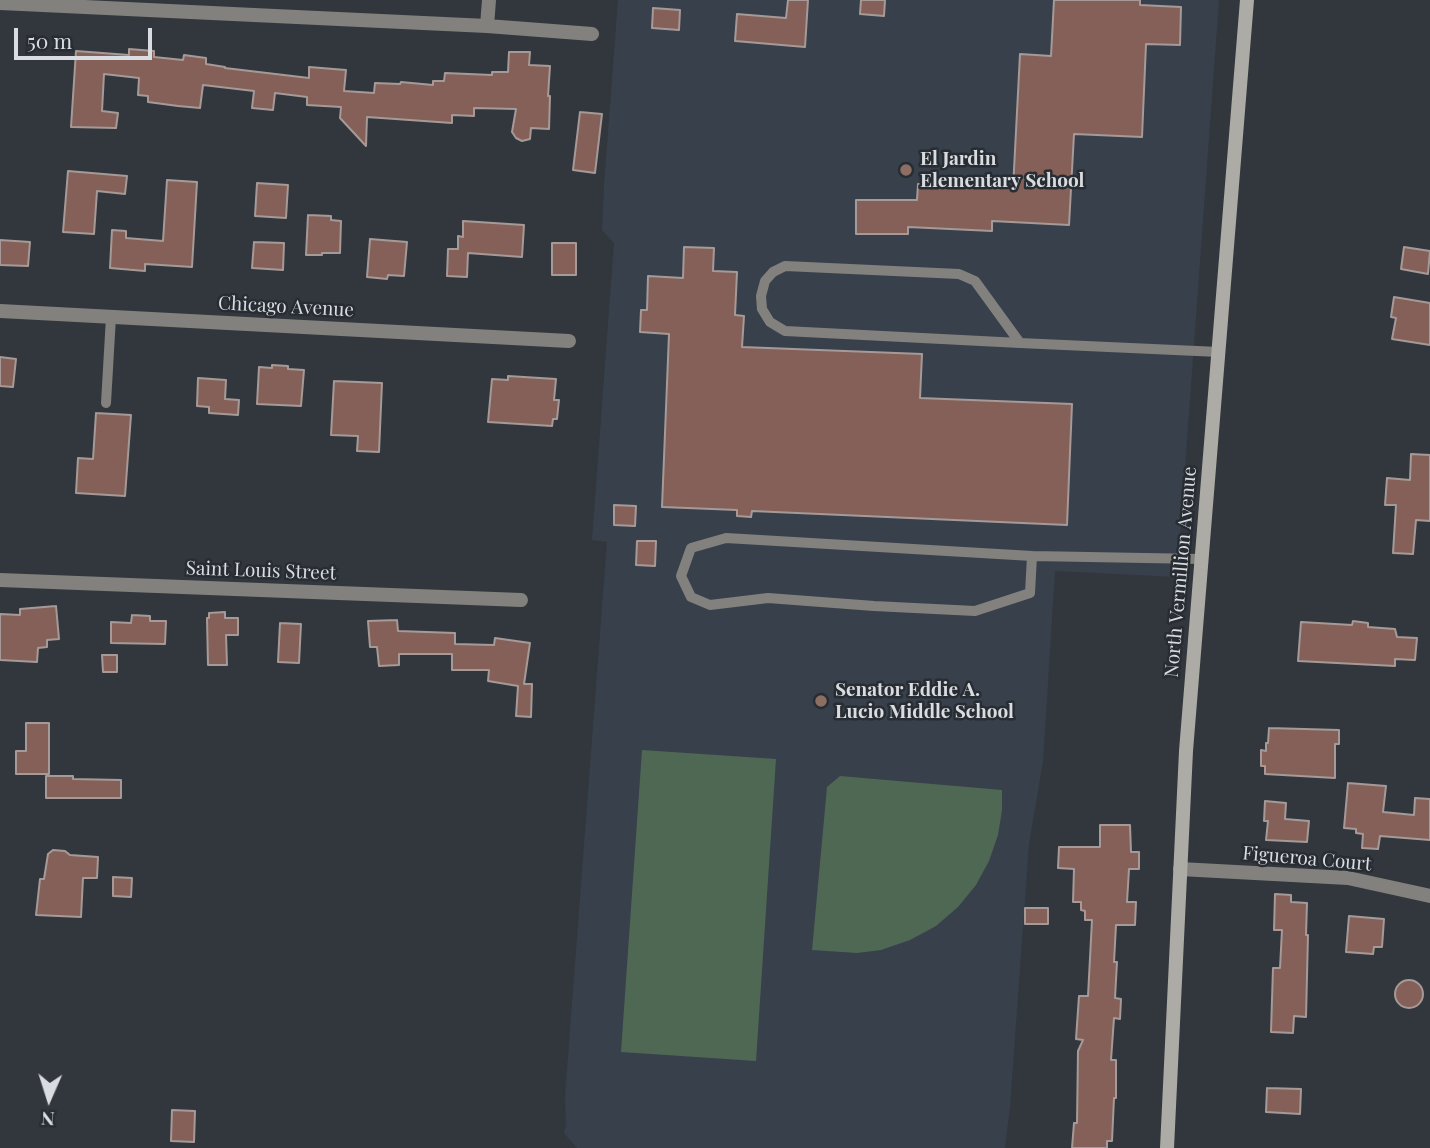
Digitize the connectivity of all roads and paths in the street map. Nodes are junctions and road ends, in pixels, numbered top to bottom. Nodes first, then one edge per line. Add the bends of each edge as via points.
1 (489, 0) edge
2 (1247, 0) edge
3 (0, 3) edge
4 (108, 4) edge
5 (487, 26) junction
6 (593, 34) dead end
7 (0, 311) edge
8 (111, 317) junction
9 (569, 341) dead end
10 (1020, 342) junction
11 (1219, 352) junction
12 (106, 403) dead end
13 (1032, 556) junction
14 (1201, 559) junction
15 (0, 580) edge
16 (521, 600) dead end
17 (1180, 869) junction
18 (1430, 896) edge
19 (1167, 1148) edge

1 - 5 street
2 - 11 street, North Vermillion Avenue
3 - 4 street
4 - 5 street
5 - 6 street
7 - 8 street, Chicago Avenue
8 - 9 street, Chicago Avenue
8 - 12 lane
10 - 10 lane via 785,331 770,322 761,296 765,281 785,266 960,274 975,281
10 - 11 lane
11 - 14 street, North Vermillion Avenue
13 - 13 lane via 1030,593 975,611 768,598 710,605 691,597 681,576 691,548 726,538
13 - 14 lane
14 - 17 street, North Vermillion Avenue
15 - 16 street, Saint Louis Street
17 - 18 street, Figueroa Court via 1348,878
17 - 19 street, North Vermillion Avenue

